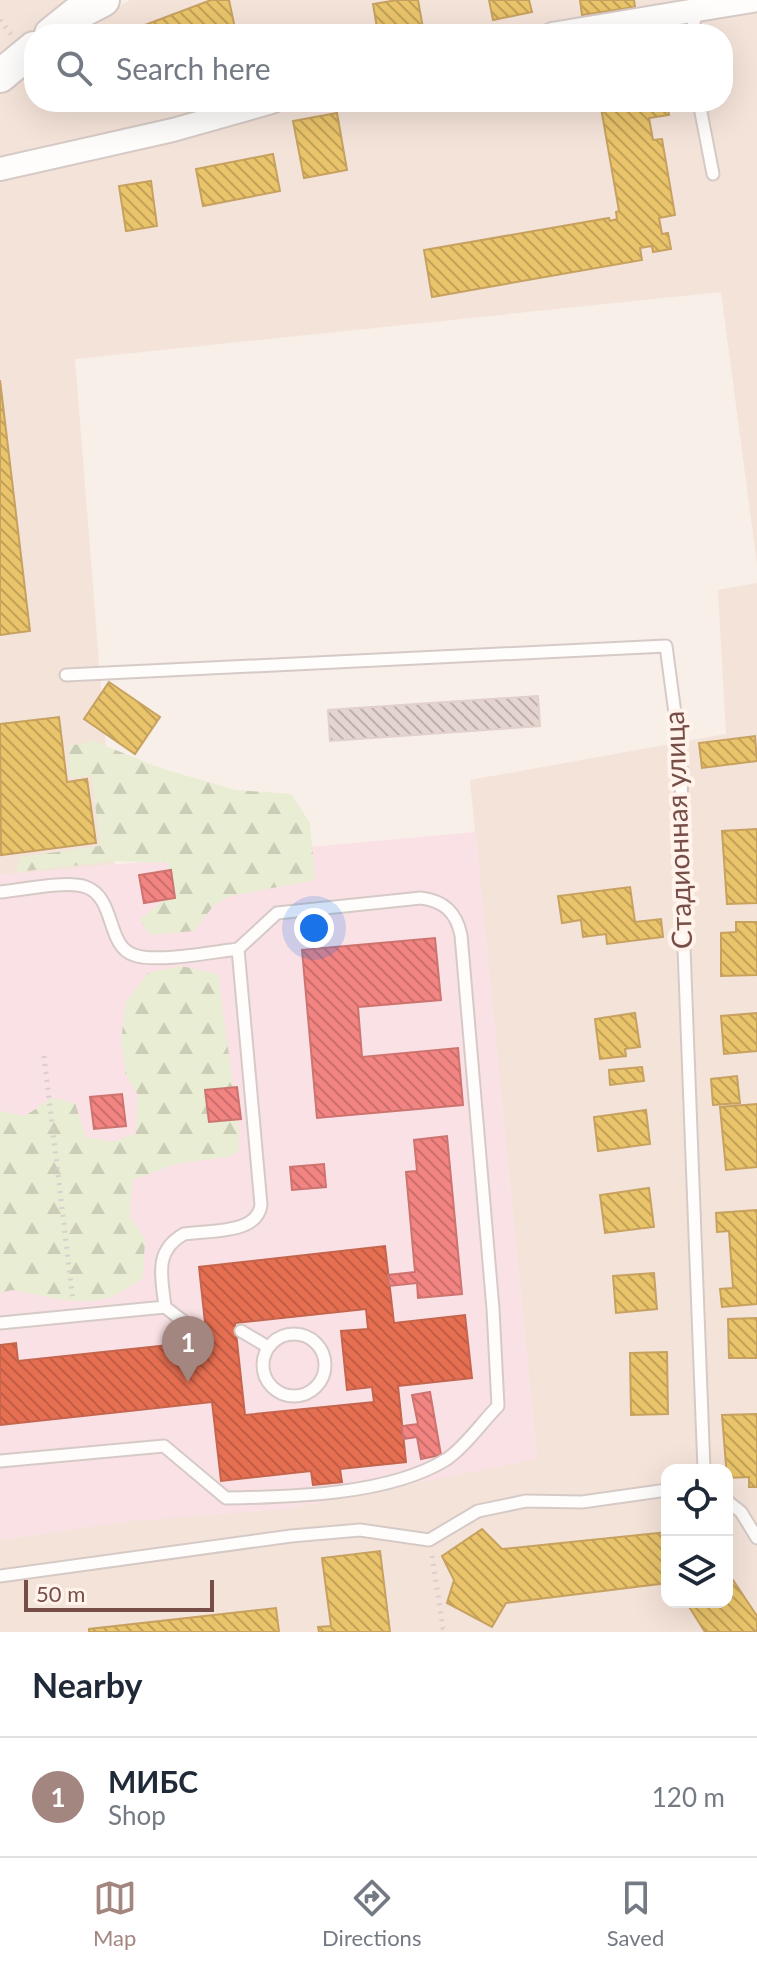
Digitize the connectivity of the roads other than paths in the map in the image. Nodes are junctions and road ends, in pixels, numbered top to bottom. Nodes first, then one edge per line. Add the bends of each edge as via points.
1 (103, 0) edge
2 (757, 0) edge
3 (697, 11) junction
4 (64, 24) edge
5 (615, 24) edge
6 (694, 24) edge
7 (24, 56) edge
8 (0, 76) edge
9 (237, 112) edge
10 (701, 112) edge
11 (0, 169) edge
12 (713, 174) dead end
13 (66, 675) dead end
14 (0, 892) edge
15 (238, 949) junction
16 (165, 1307) junction
17 (0, 1323) edge
18 (241, 1331) dead end
19 (201, 1335) dead end
20 (268, 1347) junction
21 (0, 1461) edge
22 (704, 1464) edge
23 (661, 1491) edge
24 (733, 1506) edge
25 (757, 1538) edge
26 (0, 1576) edge

1 - 4 street
2 - 3 street
3 - 5 street
3 - 6 lane
7 - 8 street
9 - 11 street
10 - 12 lane
13 - 22 lane, Стадионная улица via 666,646 681,758
14 - 15 lane via 86,887 99,896 119,943 132,955 156,958
15 - 16 lane via 260,1212 247,1225 174,1239 163,1256
15 - 21 lane via 277,913 421,898 452,912 461,935 498,1406 448,1458 418,1473 357,1489 294,1497 226,1498 164,1446
16 - 17 lane
16 - 19 lane
18 - 20 lane
20 - 20 lane via 265,1377 278,1391 298,1395 322,1378 320,1348 304,1335 284,1335
23 - 26 lane via 582,1502 526,1501 478,1511 429,1540 360,1530
24 - 25 lane

